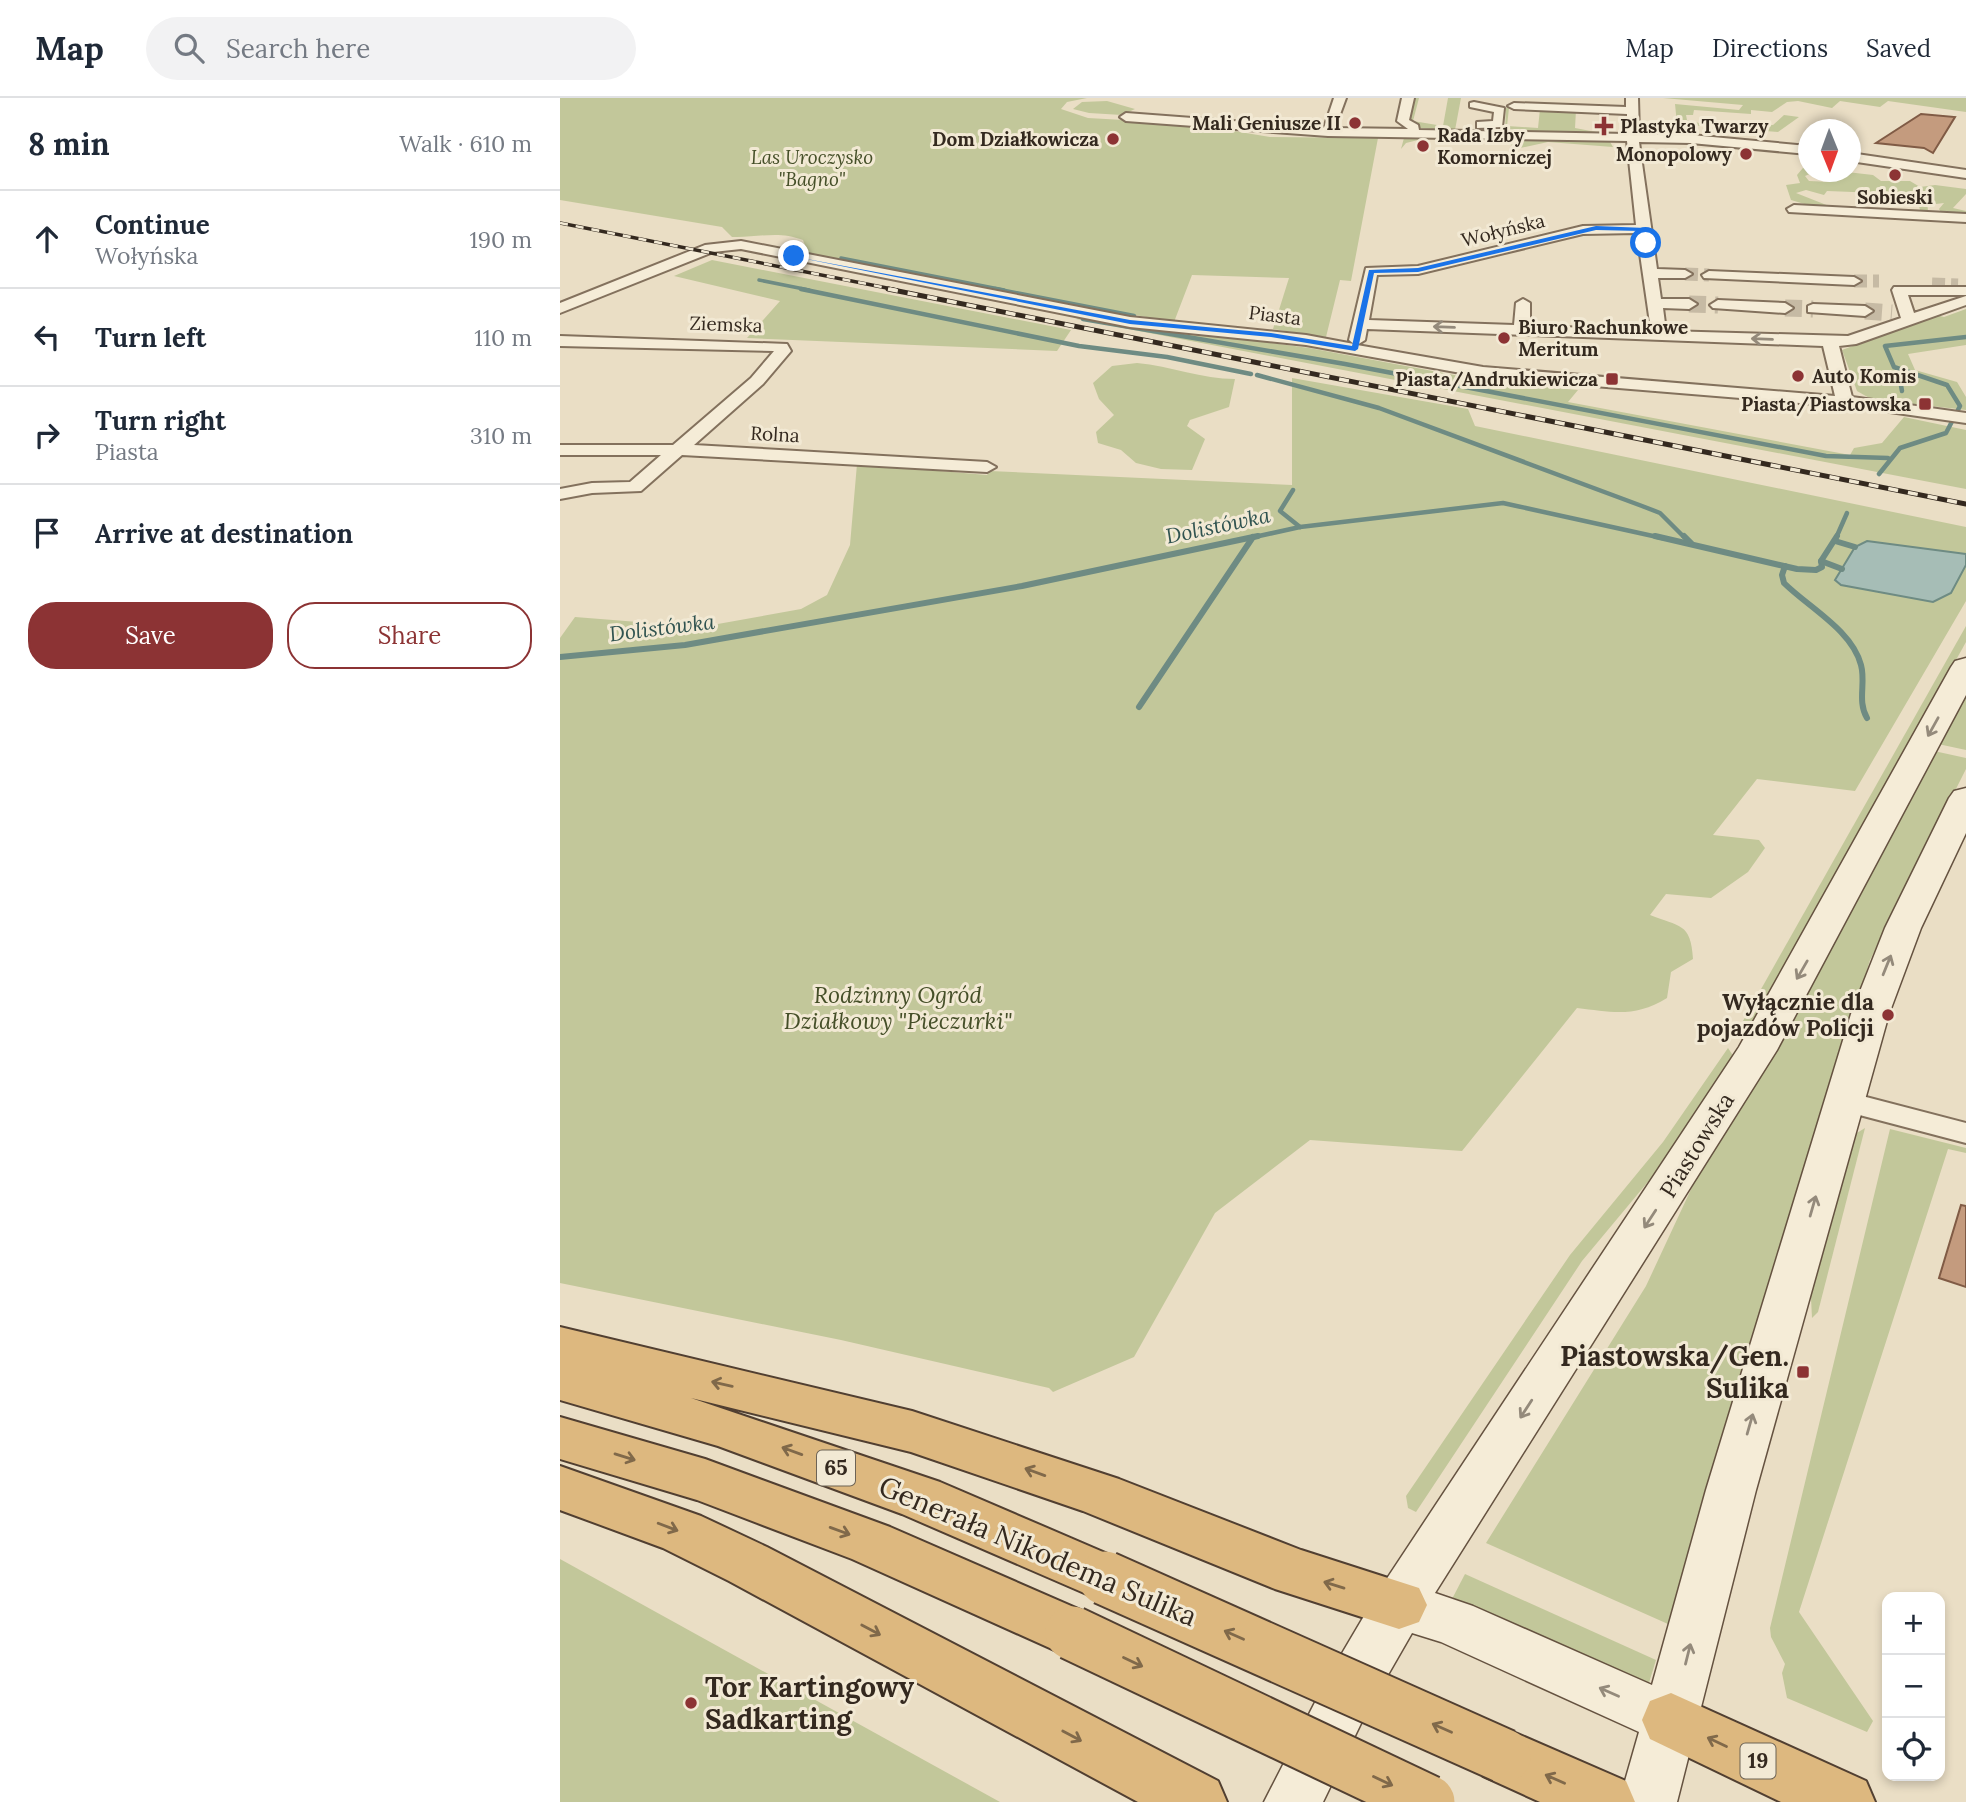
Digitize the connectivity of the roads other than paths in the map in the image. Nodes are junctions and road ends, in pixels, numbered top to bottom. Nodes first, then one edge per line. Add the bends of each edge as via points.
1 (1340, 98) edge
2 (1408, 98) edge
3 (1475, 102) edge
4 (1632, 104) edge
5 (1514, 106) dead end
6 (1187, 112) dead end
7 (1331, 124) junction
8 (1414, 128) dead end
9 (1473, 129) junction
10 (1631, 137) junction
11 (1798, 149) edge
12 (1861, 159) edge
13 (1966, 174) edge
14 (1925, 198) dead end
15 (1794, 209) dead end
16 (1933, 215) junction
17 (1966, 218) edge
18 (1644, 229) junction
19 (702, 251) joint
20 (1371, 271) joint
21 (1650, 273) junction
22 (1685, 274) tunnel mouth
23 (1709, 275) tunnel mouth
24 (1854, 281) tunnel mouth
25 (1889, 282) tunnel mouth
26 (1932, 284) tunnel mouth
27 (1963, 287) tunnel mouth
28 (1966, 300) edge
29 (1523, 303) dead end
30 (1654, 303) junction
31 (1689, 304) tunnel mouth
32 (563, 305) edge
33 (1718, 305) tunnel mouth
34 (1785, 308) tunnel mouth
35 (1394, 309) dead end
36 (1813, 309) tunnel mouth
37 (1864, 311) tunnel mouth
38 (1904, 315) junction
39 (1486, 323) dead end
40 (1361, 324) junction
41 (1390, 325) junction
42 (1522, 327) junction
43 (1659, 335) junction
44 (560, 341) edge
45 (1830, 342) junction
46 (1355, 349) junction
47 (1846, 403) junction
48 (1934, 415) junction
49 (1966, 418) edge
50 (1966, 424) edge
51 (560, 450) edge
52 (674, 451) junction
53 (987, 467) dead end
54 (560, 494) edge
55 (1966, 667) edge
56 (1966, 798) edge
57 (1843, 1101) junction
58 (1966, 1133) edge
59 (560, 1346) edge
60 (560, 1380) edge
61 (560, 1438) edge
62 (560, 1488) edge
63 (1399, 1605) junction
64 (1671, 1720) junction
65 (1197, 1802) edge
66 (1293, 1802) edge
67 (1428, 1802) edge
68 (1605, 1802) edge
69 (1648, 1802) edge
70 (1845, 1802) edge

1 - 7 street
2 - 8 street via 1403,121
3 - 9 street
3 - 9 street via 1498,108 1499,121
4 - 5 street
4 - 10 street
6 - 7 street
7 - 9 street
9 - 10 street
10 - 11 street
10 - 18 street
12 - 13 street
14 - 16 street via 1934,205
15 - 16 street
16 - 17 street
18 - 20 street, Wołyńska via 1583,230 1418,270
18 - 21 street
19 - 32 street
19 - 46 street, Piasta via 747,246 1130,322 1280,336
20 - 40 street
21 - 22 street
21 - 30 street
23 - 24 street
25 - 26 street
27 - 38 street via 1899,290
28 - 38 street
29 - 42 street
30 - 31 street
30 - 43 street
33 - 34 street
35 - 41 street
36 - 37 street
38 - 45 street via 1850,341
39 - 42 street
40 - 41 street
40 - 46 street
42 -> 41 street
42 - 43 street
45 -> 43 street
44 - 52 street, Ziemska via 781,347 780,355 757,381
45 - 47 street
46 - 47 street, Piasta via 1517,376
47 - 48 street, Piasta
48 - 49 street, Piasta
48 - 50 street, Piasta
51 - 52 street, Rolna
52 - 53 street, Rolna
52 - 54 street via 635,487
55 -> 63 main road, Piastowska via 1756,1050
57 -> 56 main road via 1884,970
57 - 58 street
64 -> 57 main road via 1731,1490
63 -> 59 highway via 1294,1572 1100,1495 912,1432
68 -> 60 highway, Generała Nikodema Sulika / 65, bridge via 921,1498 726,1428
61 -> 67 highway, bridge via 705,1481 872,1543
62 -> 65 highway via 682,1532 737,1559
64 -> 63 main road via 1454,1623
63 - 66 main road, Piastowska
64 - 69 main road
70 -> 64 highway, 19

